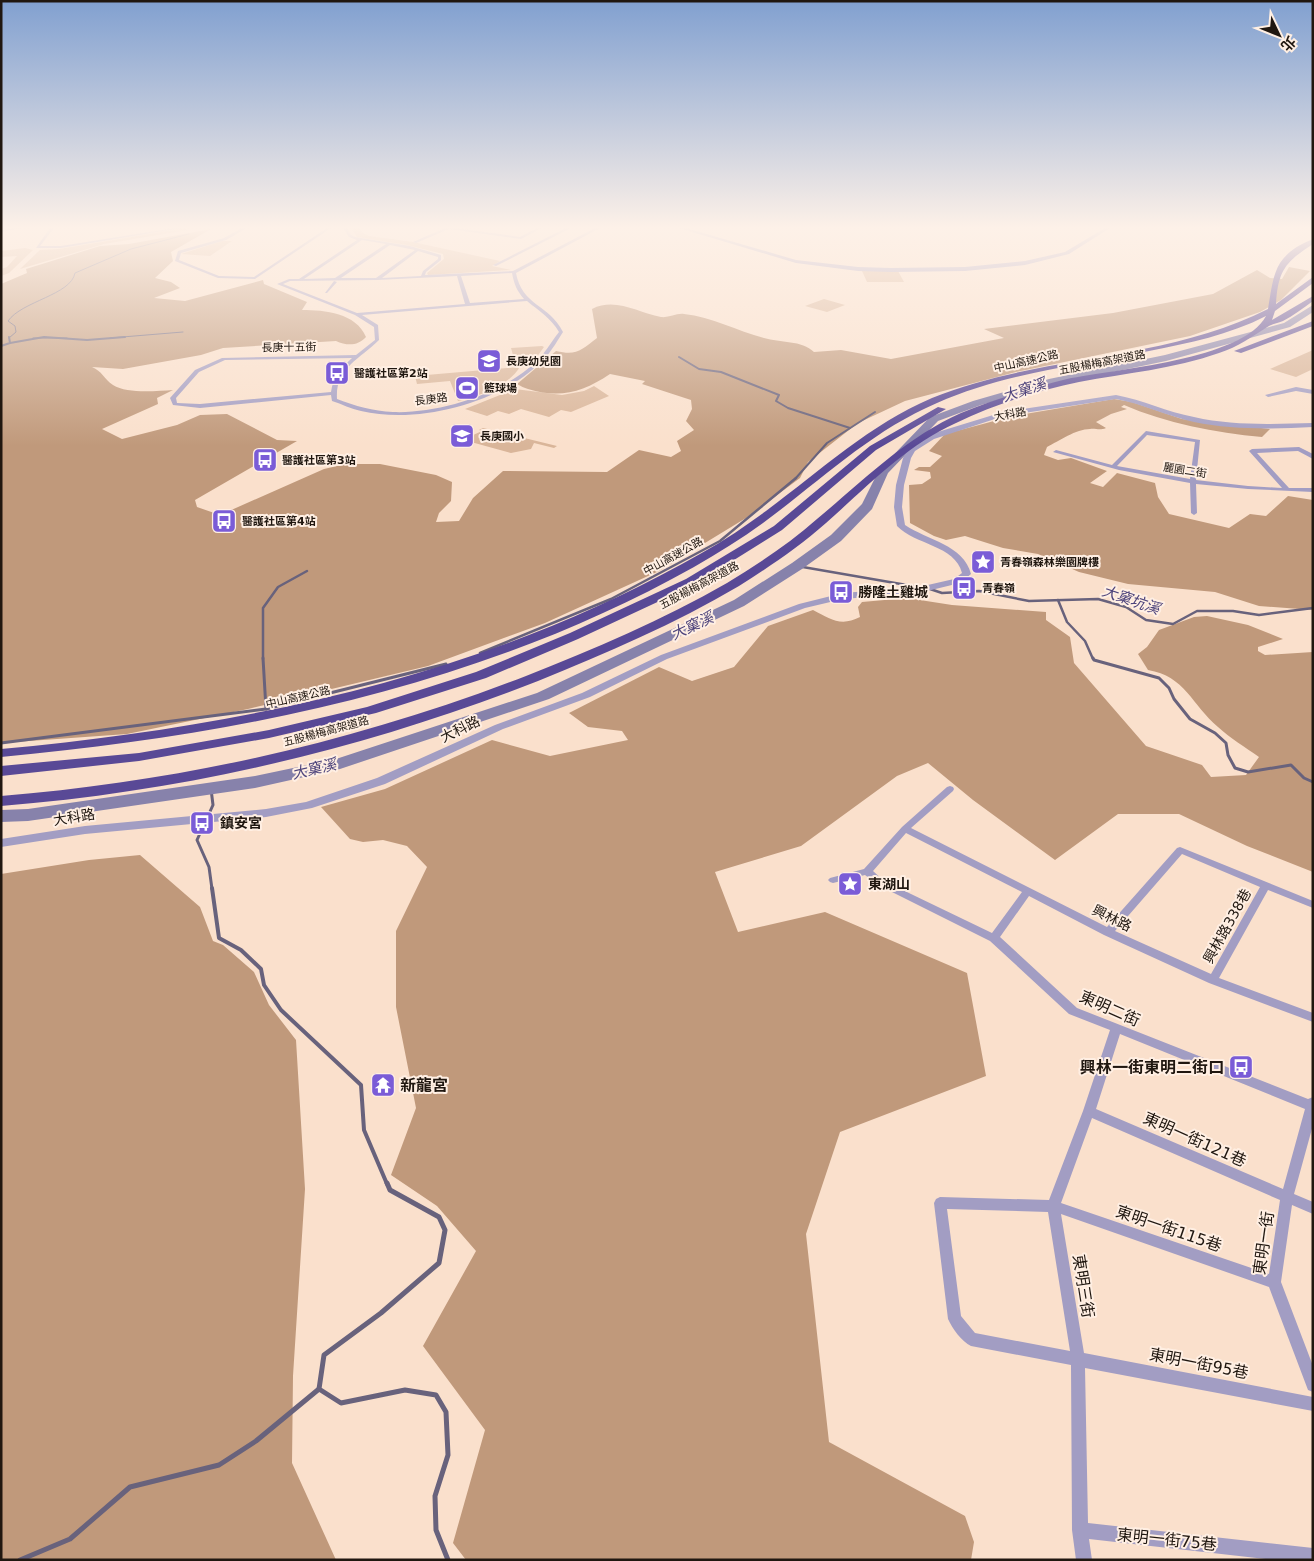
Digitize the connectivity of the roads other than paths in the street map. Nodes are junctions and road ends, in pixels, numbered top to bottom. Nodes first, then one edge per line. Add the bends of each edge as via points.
1 (322, 301) edge
2 (467, 301) edge
3 (516, 301) edge
4 (527, 301) edge
5 (1274, 301) edge
6 (1288, 301) edge
7 (1309, 301) edge
8 (468, 305) junction
9 (356, 314) junction
10 (1313, 322) edge
11 (356, 356) junction
12 (1313, 392) edge
13 (333, 393) junction
14 (1268, 395) dead end
15 (1313, 426) edge
16 (1056, 452) dead end
17 (1313, 456) edge
18 (1114, 466) junction
19 (1193, 482) junction
20 (1288, 490) junction
21 (1313, 490) edge
22 (1194, 513) dead end
23 (1, 753) edge
24 (1, 771) edge
25 (950, 789) dead end
26 (1, 801) edge
27 (1, 809) edge
28 (905, 829) junction
29 (1, 843) edge
30 (867, 871) junction
31 (833, 880) dead end
32 (1266, 885) junction
33 (1027, 892) junction
34 (1313, 905) edge
35 (1108, 932) junction
36 (994, 938) junction
37 (1213, 980) junction
38 (1313, 1018) edge
39 (1116, 1029) junction
40 (1312, 1104) edge
41 (1090, 1111) junction
42 (1287, 1196) junction
43 (1053, 1206) junction
44 (1313, 1208) edge
45 (1274, 1282) junction
46 (1078, 1357) junction
47 (1313, 1386) edge
48 (1313, 1404) edge
49 (1080, 1530) junction
50 (1313, 1556) edge
51 (1084, 1560) edge

1 - 9 street
2 - 8 street
3 - 8 street
4 - 13 street, 長庚路 via 553,318 561,332 549,353 494,394 457,406 394,412 344,405 334,400
5 - 26 highway, 五股楊梅高架道路 via 1268,322 1256,334 1233,346 1202,356 1056,385 973,411 944,424 903,448 804,536 753,572 607,648 452,710 324,747 204,774 110,790
6 - 23 highway, 中山高速公路 via 1267,314 1223,332 1000,380 911,411 838,458 754,524 674,573 557,628 500,650 362,695 258,720 77,748
7 - 24 highway, 中山高速公路 via 1281,319 1234,337 1014,385 928,414 873,448 778,528 699,577 574,636 481,675 371,710 269,734 139,757
8 - 9 street
9 - 11 street via 376,326 377,334 377,340
10 - 27 highway, 五股楊梅高架道路 via 1246,349 1050,391 952,425 930,436 883,472 802,545 735,590 616,650 482,705 327,755 238,775 106,798
11 - 13 street via 339,374
11 - 13 street, 長庚十五街 via 224,359 197,371 173,398 176,404 200,406
12 - 14 street via 1296,390
15 - 29 street, 大科路 via 1266,427 1196,420 1132,400 1108,397 1003,414 936,435 909,454 900,485 898,507 901,526 947,549 968,569 968,574 957,581 919,590 843,596 802,606 664,657 586,695 499,728 381,781 288,810 105,827
16 - 18 street, 麗園二街
17 - 20 street via 1299,449 1252,451
18 - 19 street, 麗園二街
18 - 19 street via 1146,433 1198,441
19 - 20 street, 麗園二街
19 - 22 street
20 - 21 street, 麗園二街
25 - 28 street
28 - 30 street
28 - 33 street, 興林路
30 - 31 street
30 - 36 street, 東明二街 via 881,883
32 - 34 street
32 - 35 street via 1180,850
32 - 37 street, 興林路338巷
33 - 35 street, 興林路
33 - 36 street
35 - 37 street, 興林路
36 - 39 street, 東明二街 via 1073,1011
37 - 38 street, 興林路
39 - 40 street, 東明二街
39 - 41 street
40 - 42 street, 東明一街
41 - 42 street, 東明一街121巷
41 - 43 street
42 - 44 street, 東明一街121巷
42 - 45 street, 東明一街
43 - 45 street, 東明一街115巷
43 - 46 street, 東明三街
43 - 46 street, 東明一街115巷 via 940,1203 955,1318 971,1339
45 - 47 street, 東明一街
46 - 48 street, 東明一街95巷
46 - 49 street, 東明三街
49 - 50 street, 東明一街75巷
49 - 51 street, 東明三街

